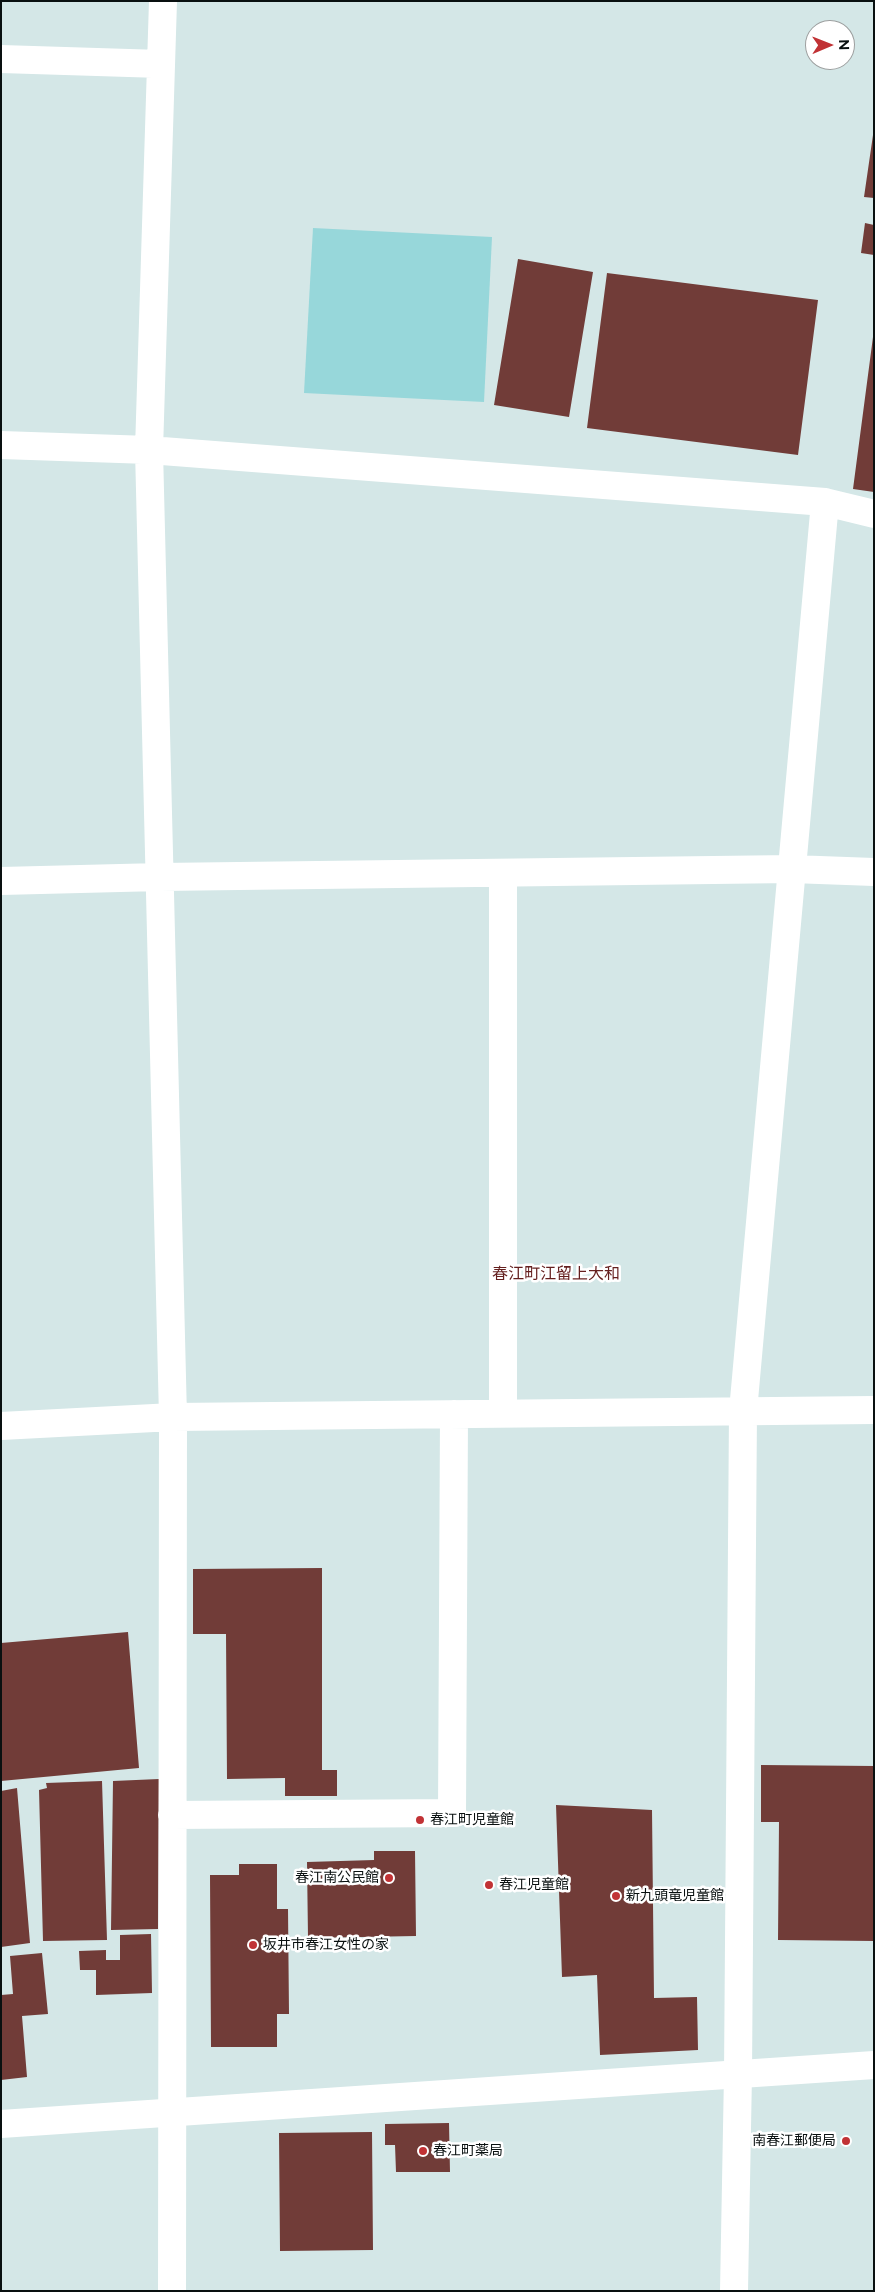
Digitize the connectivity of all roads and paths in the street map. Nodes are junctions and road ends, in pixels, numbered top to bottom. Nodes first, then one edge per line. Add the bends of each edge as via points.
1 (163, 1) edge
2 (1, 59) edge
3 (161, 64) junction
4 (1, 446) edge
5 (149, 450) junction
6 (825, 502) junction
7 (874, 514) edge
8 (792, 869) junction
9 (874, 872) edge
10 (503, 873) junction
11 (160, 877) junction
12 (1, 881) edge
13 (874, 1410) edge
14 (743, 1411) junction
15 (503, 1413) junction
16 (454, 1414) junction
17 (173, 1417) junction
18 (1, 1426) edge
19 (172, 1815) junction
20 (874, 2065) edge
21 (738, 2074) junction
22 (172, 2113) junction
23 (1, 2124) edge
24 (172, 2291) edge
25 (734, 2291) edge

1 - 3 street
2 - 3 street
3 - 5 street
4 - 5 street
5 - 6 street
5 - 11 street
6 - 7 street
6 - 8 street
8 - 9 street
8 - 10 street
8 - 14 street
10 - 11 street
10 - 15 street
11 - 12 street
11 - 17 street
13 - 14 street
14 - 15 street
14 - 21 street
15 - 16 street
16 - 17 street
16 - 19 street via 452,1813
17 - 18 street
17 - 19 street
19 - 22 street
20 - 21 street
21 - 22 street
21 - 25 street
22 - 23 street
22 - 24 street

